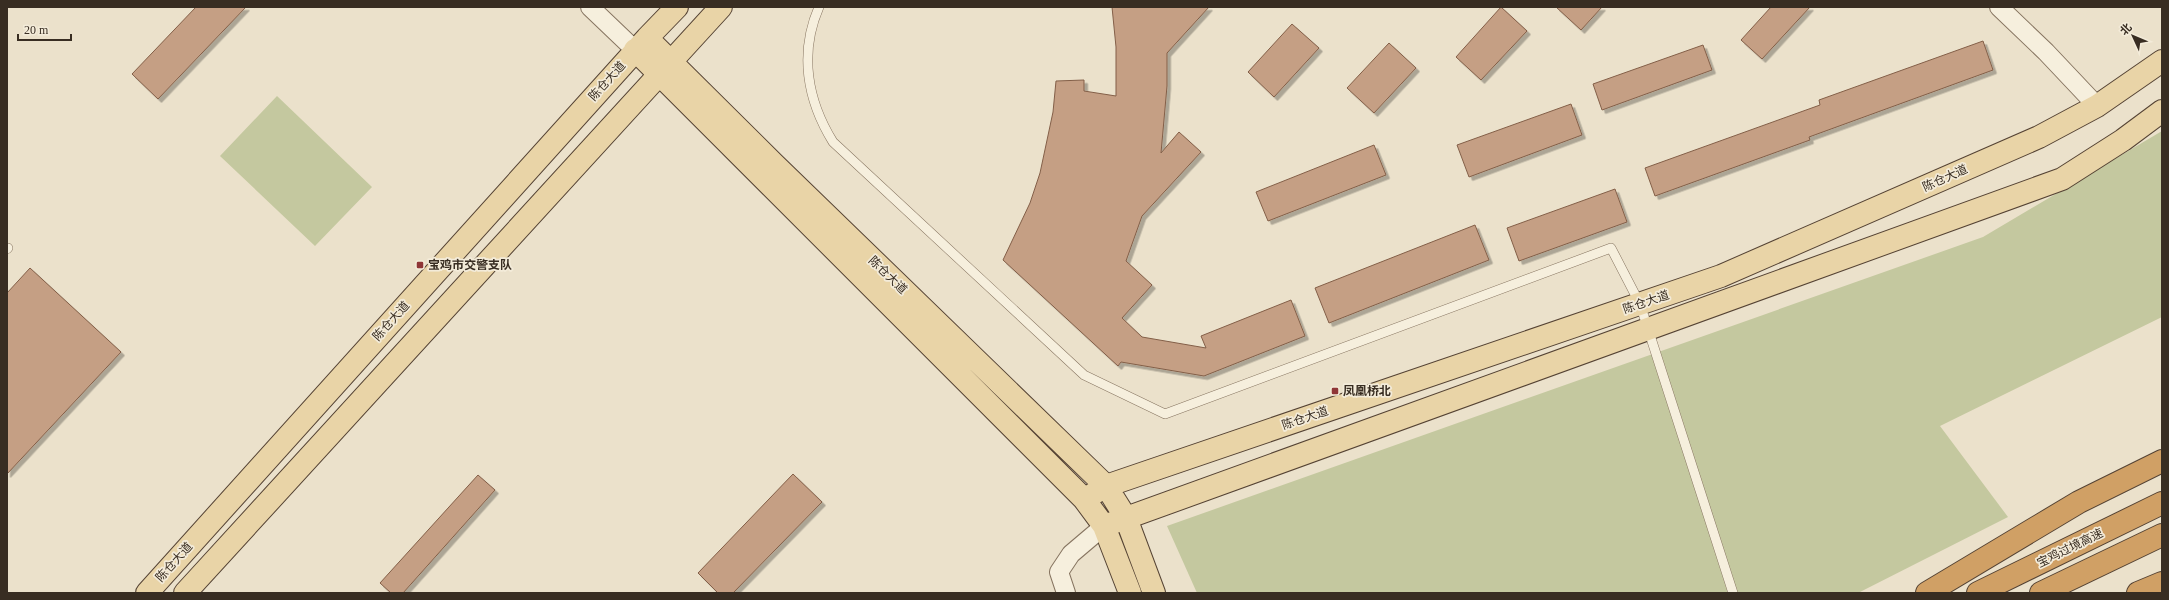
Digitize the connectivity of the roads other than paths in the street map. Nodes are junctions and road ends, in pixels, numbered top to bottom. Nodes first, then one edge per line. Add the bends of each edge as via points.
1 (590, 7) edge
2 (678, 7) edge
3 (721, 7) edge
4 (819, 7) edge
5 (1999, 7) edge
6 (641, 44) junction
7 (2162, 61) edge
8 (666, 69) junction
9 (2097, 106) junction
10 (2162, 111) edge
11 (1640, 304) junction
12 (1647, 329) junction
13 (2162, 461) edge
14 (1106, 486) junction
15 (1084, 499) junction
16 (2162, 503) edge
17 (1126, 518) junction
18 (1104, 526) junction
19 (2162, 535) edge
20 (2162, 583) edge
21 (146, 593) edge
22 (185, 593) edge
23 (1066, 593) edge
24 (1130, 593) edge
25 (1154, 593) edge
26 (1733, 593) edge
27 (1927, 593) edge
28 (1978, 593) edge
29 (2041, 593) edge
30 (2138, 593) edge

1 - 6 street
2 - 6 main road, 陈仓大道
3 - 8 main road
4 - 11 lane via 810,34 808,72 815,109 833,142 1084,376 1164,414 1611,248
5 - 9 street
6 - 8 main road, 陈仓大道
6 - 21 main road, 陈仓大道
7 - 9 main road, 陈仓大道
8 - 14 main road, 陈仓大道 via 780,170
8 - 15 main road, 陈仓大道
8 - 22 main road
9 - 11 main road, 陈仓大道 via 2039,137 1721,276
10 - 12 main road via 2062,180
11 - 12 lane
11 - 14 main road, 陈仓大道
12 - 17 main road
12 - 26 lane
13 - 27 highway via 2079,502
14 - 15 main road, 陈仓大道
14 - 17 main road
15 - 18 main road, 陈仓大道
16 - 28 highway, 宝鸡过境高速
17 - 18 main road
17 - 25 main road
18 - 23 street via 1071,554 1059,572
18 - 24 main road, 陈仓大道
19 - 29 highway
20 - 30 highway

